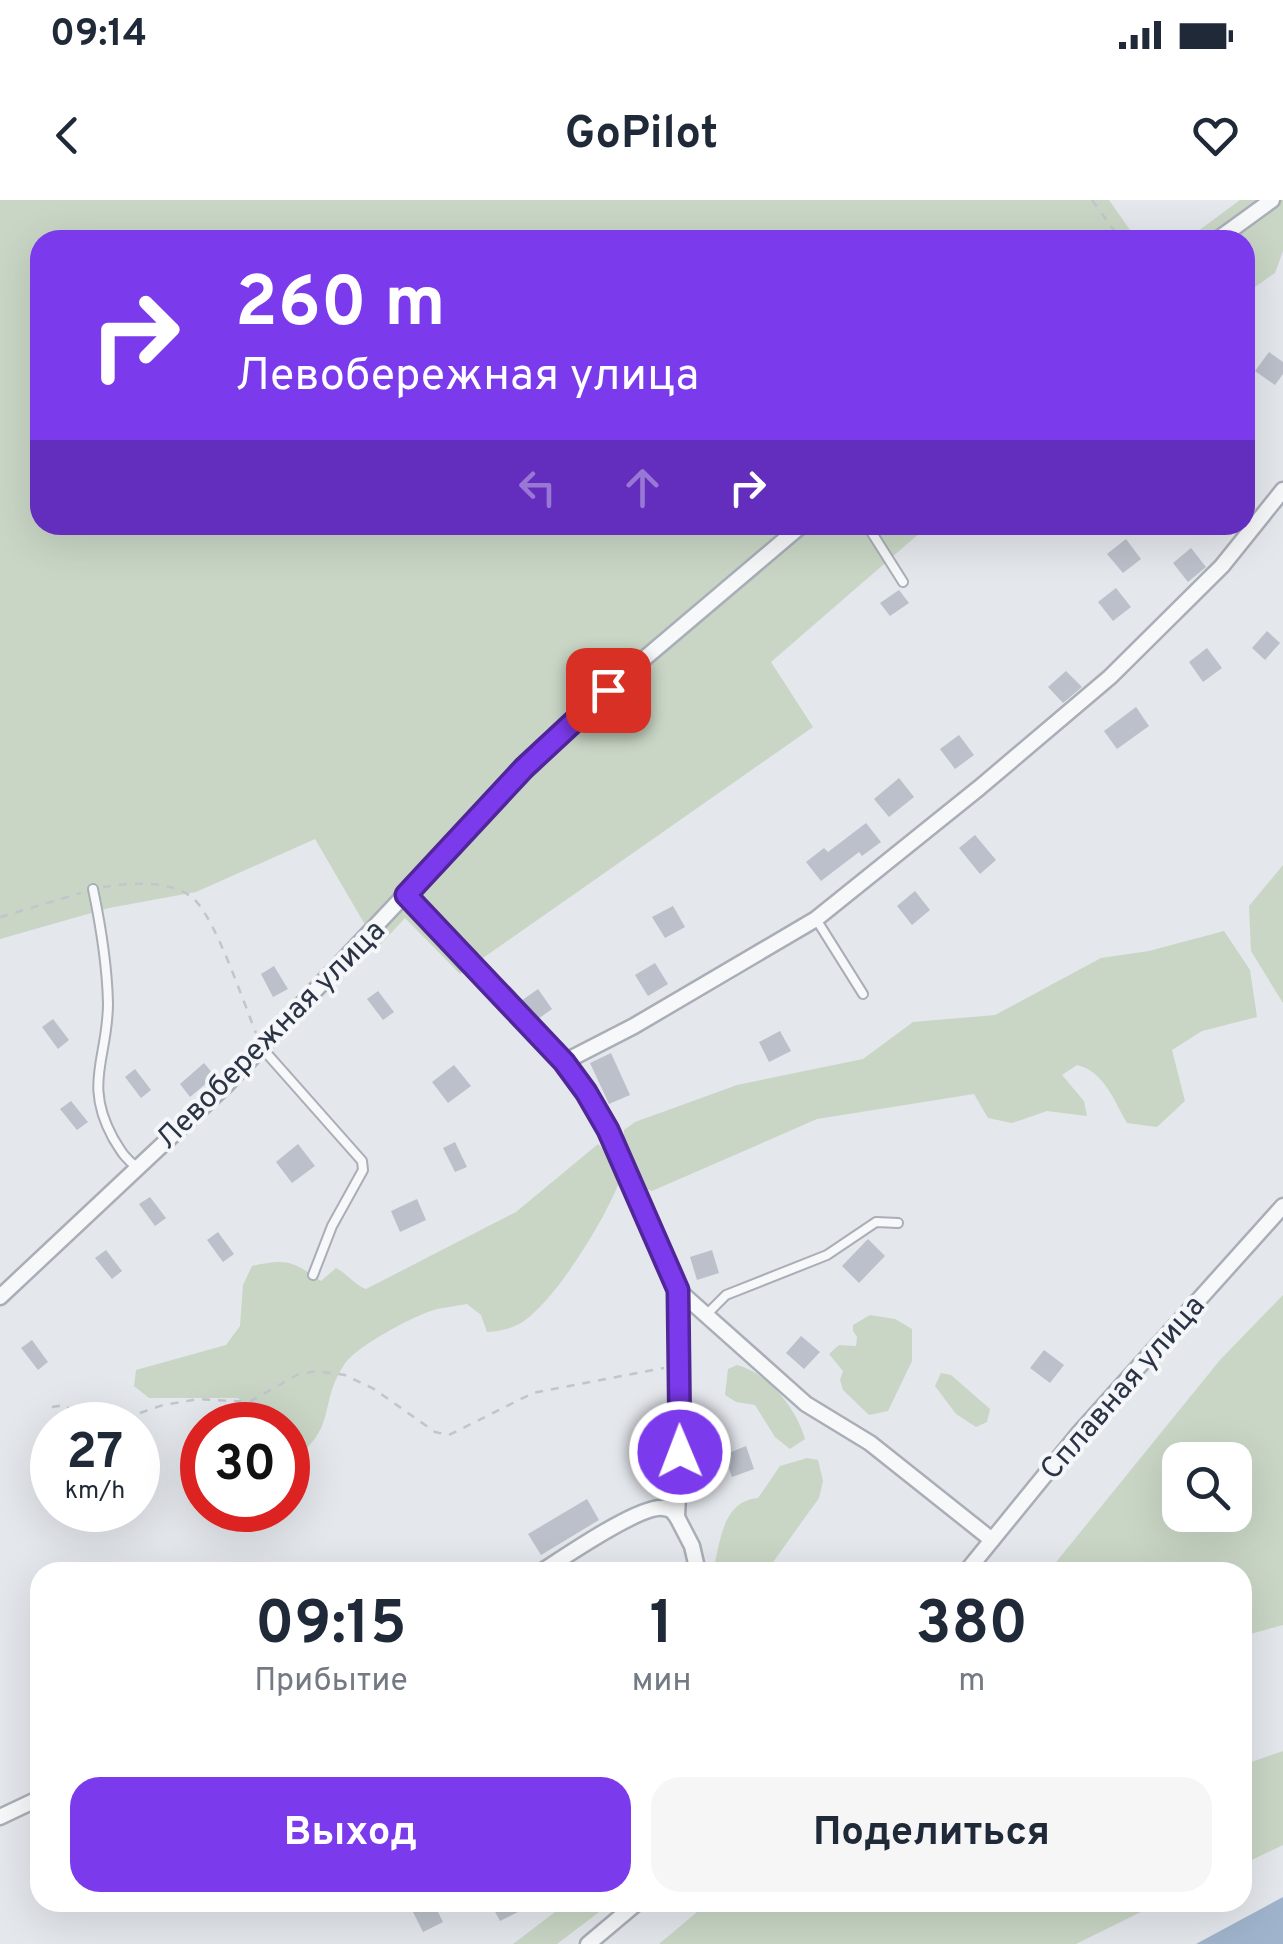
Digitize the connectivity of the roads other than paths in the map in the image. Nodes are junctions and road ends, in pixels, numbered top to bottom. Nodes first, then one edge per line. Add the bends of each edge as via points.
1 (1272, 200) edge
2 (1231, 230) edge
3 (1283, 490) edge
4 (1255, 525) edge
5 (790, 535) edge
6 (873, 535) edge
7 (1247, 535) edge
8 (903, 582) dead end
9 (93, 889) road end
10 (406, 895) junction
11 (816, 919) junction
12 (863, 994) dead end
13 (262, 1048) junction
14 (564, 1062) junction
15 (137, 1167) junction
16 (1283, 1206) edge
17 (898, 1223) dead end
18 (313, 1274) dead end
19 (678, 1290) junction
20 (0, 1297) edge
21 (706, 1314) junction
22 (677, 1516) junction
23 (992, 1540) junction
24 (556, 1562) edge
25 (696, 1562) edge
26 (974, 1562) edge
27 (30, 1803) edge
28 (0, 1817) edge
29 (626, 1912) edge
30 (588, 1944) edge

1 - 2 street
3 - 4 street
5 - 10 street, Левобережная улица via 586,708
6 - 8 lane
7 - 11 street via 1110,677
9 - 15 lane via 108,1008 97,1099 125,1158
10 - 13 street, Левобережная улица
10 - 14 street
11 - 12 lane
11 - 14 street
13 - 15 street, Левобережная улица
13 - 18 lane via 362,1162
14 - 19 street via 608,1130
15 - 20 street, Левобережная улица
16 - 23 street, Сплавная улица
17 - 21 lane via 876,1222 826,1255 726,1295
19 - 21 street
19 - 22 street
21 - 23 street via 806,1404 870,1443
22 - 24 street via 653,1509
22 - 25 street
23 - 26 street, Сплавная улица
27 - 28 street
29 - 30 street

